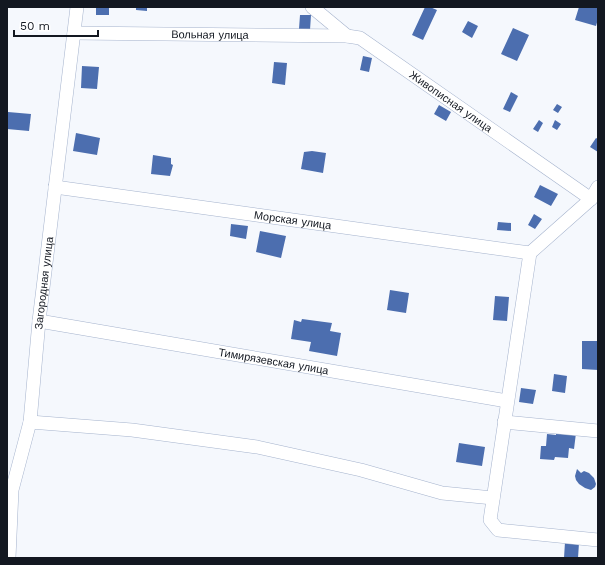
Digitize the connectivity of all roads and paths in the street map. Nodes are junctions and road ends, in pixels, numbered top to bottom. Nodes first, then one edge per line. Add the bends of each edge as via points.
1 (76, 7) edge
2 (312, 7) edge
3 (74, 33) junction
4 (347, 36) junction
5 (55, 187) junction
6 (598, 187) edge
7 (591, 199) junction
8 (530, 253) junction
9 (39, 321) junction
10 (507, 401) junction
11 (30, 422) junction
12 (504, 422) junction
13 (598, 431) edge
14 (493, 498) junction
15 (598, 540) edge
16 (9, 558) edge

1 - 3 street, Загородная улица
2 - 4 street, Живописная улица
3 - 4 street, Вольная улица
3 - 5 street, Загородная улица
4 - 7 street, Живописная улица via 360,38
5 - 8 street, Морская улица
5 - 9 street, Загородная улица
6 - 7 street
7 - 8 street
8 - 10 street
9 - 10 street, Тимирязевская улица
9 - 11 street, Загородная улица
10 - 12 street
11 - 14 street via 132,430 257,447 361,470 442,493
11 - 16 street, Загородная улица via 12,490
12 - 13 street
12 - 14 street
14 - 15 street via 490,520 498,530

